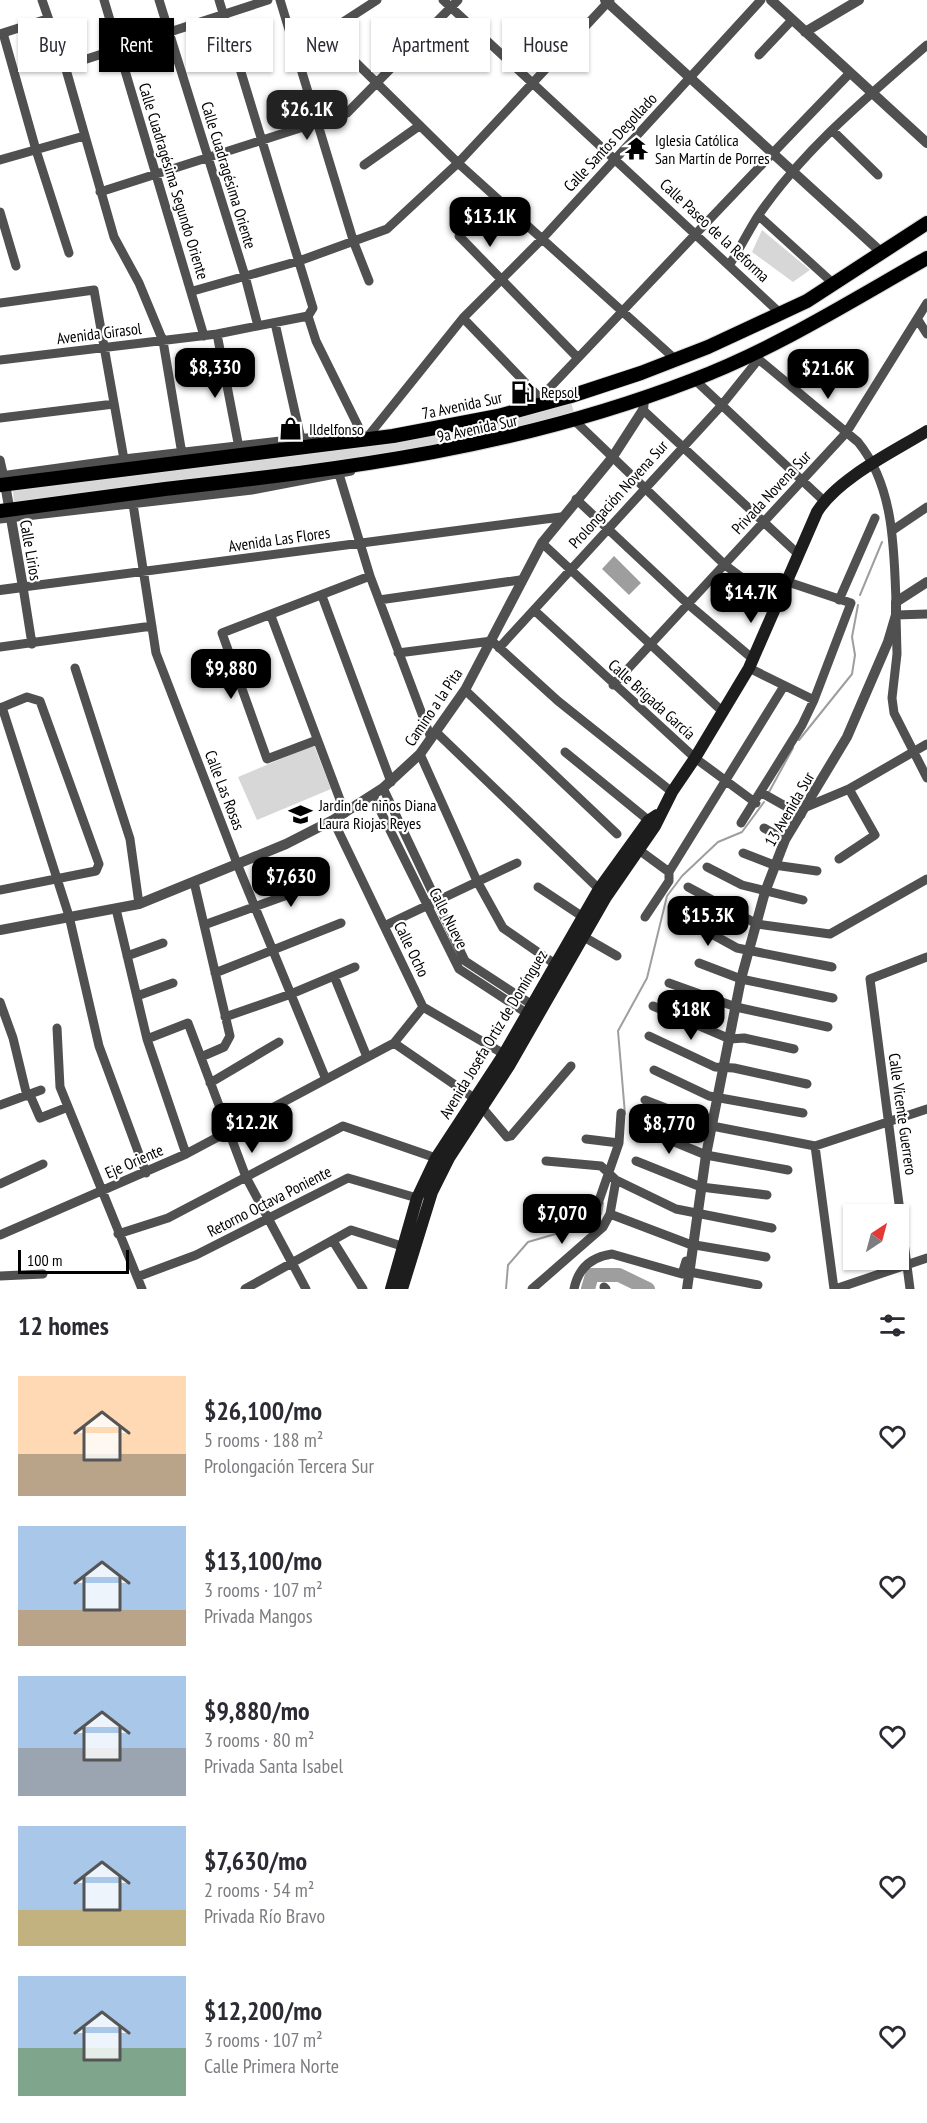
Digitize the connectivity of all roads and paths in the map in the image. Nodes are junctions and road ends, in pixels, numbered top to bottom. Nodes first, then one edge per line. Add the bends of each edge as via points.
1 (42, 0) edge
2 (104, 0) edge
3 (159, 0) edge
4 (219, 0) edge
5 (268, 0) edge
6 (280, 0) edge
7 (377, 0) edge
8 (443, 0) edge
9 (458, 0) edge
10 (761, 0) edge
11 (771, 0) edge
12 (860, 0) edge
13 (607, 1) edge
14 (451, 8) junction
15 (224, 14) junction
16 (47, 18) edge
17 (109, 18) edge
18 (165, 18) edge
19 (792, 20) junction
20 (18, 28) edge
21 (174, 32) edge
22 (805, 32) junction
23 (1, 33) edge
24 (927, 45) edge
25 (174, 46) edge
26 (759, 55) dead end
27 (67, 72) edge
28 (124, 72) edge
29 (849, 74) junction
30 (690, 78) junction
31 (376, 82) junction
32 (534, 84) junction
33 (871, 94) junction
34 (319, 123) junction
35 (419, 126) junction
36 (833, 131) junction
37 (84, 136) junction
38 (262, 140) junction
39 (927, 143) edge
40 (36, 150) junction
41 (772, 153) junction
42 (208, 157) junction
43 (615, 158) junction
44 (0, 160) edge
45 (458, 163) junction
46 (364, 165) dead end
47 (793, 172) junction
48 (155, 173) junction
49 (878, 175) dead end
50 (100, 192) junction
51 (0, 212) edge
52 (759, 216) junction
53 (927, 223) edge
54 (695, 232) junction
55 (459, 236) dead end
56 (542, 238) junction
57 (354, 243) junction
58 (69, 253) dead end
59 (882, 253) junction
60 (927, 258) edge
61 (299, 261) junction
62 (730, 264) junction
63 (16, 266) dead end
64 (245, 276) junction
65 (502, 279) junction
66 (369, 281) dead end
67 (835, 285) junction
68 (193, 291) junction
69 (0, 303) edge
70 (927, 303) edge
71 (622, 313) junction
72 (780, 313) junction
73 (308, 316) junction
74 (464, 318) junction
75 (918, 320) junction
76 (275, 323) junction
77 (258, 326) junction
78 (217, 334) junction
79 (927, 334) edge
80 (204, 336) junction
81 (164, 341) junction
82 (105, 348) junction
83 (756, 356) junction
84 (578, 358) junction
85 (675, 359) junction
86 (0, 360) edge
87 (695, 380) junction
88 (540, 400) junction
89 (114, 404) junction
90 (644, 404) junction
91 (721, 406) junction
92 (0, 418) edge
93 (575, 422) junction
94 (927, 431) edge
95 (846, 433) junction
96 (301, 439) junction
97 (365, 440) junction
98 (683, 445) junction
99 (239, 452) junction
100 (183, 454) junction
101 (612, 458) junction
102 (0, 460) edge
103 (390, 461) junction
104 (125, 464) junction
105 (873, 465) junction
106 (339, 474) junction
107 (2, 480) edge
108 (802, 481) junction
109 (644, 488) junction
110 (576, 499) junction
111 (824, 501) junction
112 (133, 504) junction
113 (927, 507) edge
114 (5, 514) edge
115 (561, 517) junction
116 (875, 518) dead end
117 (763, 522) junction
118 (607, 528) junction
119 (893, 530) junction
120 (542, 543) junction
121 (359, 544) junction
122 (797, 553) junction
123 (725, 566) junction
124 (570, 569) junction
125 (143, 573) junction
126 (370, 576) junction
127 (520, 580) junction
128 (785, 581) junction
129 (927, 582) edge
130 (23, 587) junction
131 (0, 590) edge
132 (322, 596) junction
133 (379, 600) junction
134 (839, 600) junction
135 (896, 602) junction
136 (776, 603) junction
137 (688, 604) junction
138 (534, 610) junction
139 (927, 614) edge
140 (896, 615) junction
141 (271, 616) junction
142 (152, 626) junction
143 (32, 644) junction
144 (495, 644) junction
145 (652, 644) junction
146 (0, 647) edge
147 (398, 653) junction
148 (751, 664) junction
149 (75, 668) dead end
150 (613, 685) junction
151 (784, 686) junction
152 (465, 690) junction
153 (814, 700) junction
154 (1, 708) edge
155 (723, 712) junction
156 (433, 735) junction
157 (317, 740) junction
158 (927, 744) edge
159 (565, 752) dead end
160 (914, 753) junction
161 (420, 754) junction
162 (695, 758) junction
163 (927, 778) edge
164 (726, 781) junction
165 (387, 785) junction
166 (849, 789) junction
167 (672, 792) junction
168 (762, 793) junction
169 (373, 796) junction
170 (756, 803) junction
171 (803, 811) junction
172 (345, 813) junction
173 (333, 820) junction
174 (654, 820) junction
175 (741, 823) dead end
176 (764, 828) dead end
177 (617, 834) dead end
178 (785, 840) junction
179 (639, 850) junction
180 (743, 853) dead end
181 (838, 859) dead end
182 (517, 864) dead end
183 (774, 865) junction
184 (238, 866) junction
185 (707, 867) dead end
186 (817, 871) dead end
187 (669, 872) junction
188 (57, 879) junction
189 (927, 879) edge
190 (477, 880) junction
191 (194, 882) junction
192 (318, 884) dead end
193 (538, 886) dead end
194 (688, 887) dead end
195 (599, 889) junction
196 (0, 890) edge
197 (765, 892) junction
198 (436, 899) junction
199 (803, 900) dead end
200 (139, 904) junction
201 (425, 905) junction
202 (255, 907) junction
203 (116, 909) junction
204 (69, 916) junction
205 (679, 916) dead end
206 (582, 917) junction
207 (645, 917) dead end
208 (340, 923) dead end
209 (204, 924) junction
210 (757, 924) junction
211 (384, 926) junction
212 (0, 930) edge
213 (584, 937) junction
214 (163, 943) dead end
215 (273, 949) junction
216 (749, 952) junction
217 (127, 956) junction
218 (617, 956) dead end
219 (927, 957) edge
220 (699, 963) dead end
221 (555, 964) junction
222 (355, 967) dead end
223 (832, 967) dead end
224 (215, 973) junction
225 (334, 976) junction
226 (741, 979) junction
227 (173, 982) dead end
228 (669, 983) dead end
229 (291, 994) junction
230 (137, 996) junction
231 (833, 998) dead end
232 (0, 1002) edge
233 (653, 1006) dead end
234 (423, 1007) junction
235 (736, 1007) junction
236 (534, 1013) junction
237 (225, 1017) junction
238 (828, 1027) dead end
239 (57, 1028) dead end
240 (649, 1036) dead end
241 (147, 1039) junction
242 (730, 1039) junction
243 (279, 1041) dead end
244 (394, 1043) junction
245 (794, 1049) dead end
246 (504, 1054) junction
247 (201, 1057) junction
248 (367, 1057) junction
249 (571, 1066) dead end
250 (725, 1068) junction
251 (654, 1071) dead end
252 (325, 1077) junction
253 (210, 1083) junction
254 (807, 1084) dead end
255 (41, 1090) dead end
256 (29, 1095) junction
257 (719, 1098) junction
258 (645, 1100) dead end
259 (478, 1103) junction
260 (0, 1105) edge
261 (68, 1107) junction
262 (927, 1109) edge
263 (621, 1113) dead end
264 (802, 1113) dead end
265 (889, 1122) junction
266 (712, 1126) junction
267 (643, 1129) dead end
268 (228, 1130) junction
269 (586, 1139) dead end
270 (619, 1143) junction
271 (815, 1146) junction
272 (186, 1154) junction
273 (706, 1155) junction
274 (436, 1158) junction
275 (546, 1161) dead end
276 (636, 1161) dead end
277 (43, 1164) dead end
278 (609, 1170) junction
279 (788, 1170) dead end
280 (146, 1173) junction
281 (246, 1177) junction
282 (616, 1179) junction
283 (0, 1184) edge
284 (701, 1187) junction
285 (102, 1192) junction
286 (767, 1195) dead end
287 (417, 1198) junction
288 (899, 1204) edge
289 (595, 1212) dead end
290 (610, 1214) junction
291 (697, 1215) junction
292 (267, 1218) junction
293 (772, 1228) dead end
294 (118, 1234) junction
295 (0, 1235) edge
296 (333, 1241) junction
297 (692, 1243) junction
298 (408, 1248) junction
299 (766, 1257) dead end
300 (927, 1258) edge
301 (291, 1264) junction
302 (909, 1264) edge
303 (892, 1270) edge
304 (908, 1270) edge
305 (687, 1273) junction
306 (43, 1274) dead end
307 (0, 1276) edge
308 (137, 1277) junction
309 (758, 1285) dead end
310 (248, 1288) edge
311 (142, 1289) edge
312 (306, 1289) edge
313 (363, 1289) edge
314 (392, 1289) edge
315 (402, 1289) edge
316 (532, 1289) edge
317 (574, 1289) edge
318 (687, 1289) edge
319 (834, 1289) edge
320 (910, 1289) edge

1 - 16 street
2 - 17 street, Calle Cuadragésima Segundo Oriente
3 - 18 street, Calle Cuadragésima Oriente
4 - 15 street
5 - 15 street
6 - 34 street
7 - 31 street via 326,33
8 - 14 street, Calle Paseo de la Reforma
9 - 14 street
10 - 30 street, Calle Santos Degollado
11 - 19 street
12 - 22 street
13 - 30 street
13 - 32 street
14 - 31 street
14 - 32 street, Calle Paseo de la Reforma
15 - 21 street
15 - 38 street
19 - 22 street
19 - 26 street
20 - 23 street
22 - 29 street
23 - 40 street
24 - 33 street
25 - 42 street, Calle Cuadragésima Oriente
27 - 37 street
28 - 48 street, Calle Cuadragésima Segundo Oriente
29 - 33 street
29 - 41 street
30 - 41 street
30 - 43 street, Calle Santos Degollado
31 - 34 street via 347,113
31 - 35 street
32 - 43 street, Calle Paseo de la Reforma
32 - 45 street
33 - 36 street
33 - 39 street
34 - 38 street
34 - 57 street
35 - 45 street
35 - 46 street
36 - 47 street
36 - 49 street
37 - 40 street
37 - 50 street
38 - 42 street
38 - 61 street
40 - 44 street
40 - 58 street
41 - 47 street
41 - 54 street
42 - 48 street
42 - 64 street, Calle Cuadragésima Oriente
43 - 54 street, Calle Paseo de la Reforma
43 - 56 street, Calle Santos Degollado
45 - 56 street
45 - 57 street via 387,229
47 - 52 street
47 - 59 street
48 - 50 street
48 - 68 street, Calle Cuadragésima Segundo Oriente
50 - 81 street via 118,247 139,283
51 - 63 street
52 - 62 street
52 - 67 street
53 - 59 main road, 7a Avenida Sur
54 - 62 street, Calle Paseo de la Reforma
54 - 71 street
55 - 65 street
56 - 65 street, Calle Santos Degollado
56 - 71 street
57 - 61 street
57 - 66 street
59 - 67 main road, 7a Avenida Sur
60 - 83 main road, 9a Avenida Sur
61 - 64 street
61 - 73 street via 313,308
62 - 72 street, Calle Paseo de la Reforma
64 - 68 street
64 - 77 street, Calle Cuadragésima Oriente
65 - 74 street, Calle Santos Degollado
65 - 84 street
67 - 72 main road, 7a Avenida Sur
68 - 80 street, Calle Cuadragésima Segundo Oriente
69 - 82 street via 94,290
70 - 75 street, Privada Novena Sur
71 - 84 street
71 - 85 street
72 - 85 main road, 7a Avenida Sur
73 - 76 street, Avenida Girasol
73 - 97 street via 316,341
74 - 88 street
74 - 97 street, Calle Santos Degollado
75 - 79 street
75 - 95 street, Privada Novena Sur
76 - 77 street, Avenida Girasol
76 - 96 street
77 - 78 street, Avenida Girasol
78 - 80 street, Avenida Girasol
78 - 99 street
80 - 81 street, Avenida Girasol
81 - 82 street, Avenida Girasol
81 - 100 street
82 - 86 street, Avenida Girasol
82 - 89 street
83 - 87 main road, 9a Avenida Sur
83 - 91 street, Prolongación Novena Sur
83 - 95 street
84 - 88 street
85 - 88 main road, 7a Avenida Sur via 606,385
87 - 90 main road, 9a Avenida Sur
87 - 91 street
88 - 97 main road, 7a Avenida Sur via 447,426
89 - 92 street
89 - 104 street
90 - 93 main road, 9a Avenida Sur
90 - 98 street
90 - 101 street, Camino a la Pita
91 - 98 street, Prolongación Novena Sur
91 - 108 street
93 - 101 street
93 - 103 main road, 9a Avenida Sur
94 - 105 main road, Avenida Josefa Ortiz de Domínguez
95 - 105 street via 858,442
95 - 108 street, Privada Novena Sur
96 - 97 street via 350,434
96 - 99 street
97 - 99 main road, 7a Avenida Sur
98 - 109 street, Prolongación Novena Sur
98 - 117 street
99 - 100 street
99 - 104 main road, 7a Avenida Sur
100 - 104 street
101 - 109 street
101 - 110 street, Camino a la Pita
102 - 107 street, Calle Lirios
103 - 106 street
103 - 114 main road, 9a Avenida Sur
104 - 107 main road, 7a Avenida Sur
105 - 111 main road, Avenida Josefa Ortiz de Domínguez
105 - 119 street
106 - 112 street via 252,490
106 - 121 street
107 - 114 street, Calle Lirios
108 - 111 street
108 - 117 street, Privada Novena Sur
109 - 118 street, Prolongación Novena Sur
109 - 123 street
110 - 115 street, Camino a la Pita
110 - 118 street
111 - 122 main road, Avenida Josefa Ortiz de Domínguez
112 - 114 street
112 - 125 street, Calle Las Rosas
113 - 119 street
114 - 130 street, Calle Lirios
115 - 120 street, Camino a la Pita
115 - 121 street, Avenida Las Flores
116 - 134 street
117 - 122 street
117 - 123 street, Privada Novena Sur
118 - 124 street, Prolongación Novena Sur
118 - 137 street
119 - 135 street
120 - 124 street
120 - 127 street, Camino a la Pita
121 - 125 street, Avenida Las Flores
121 - 126 street
122 - 128 main road, Avenida Josefa Ortiz de Domínguez
123 - 136 street
123 - 137 street, Privada Novena Sur
124 - 138 street, Prolongación Novena Sur
124 - 145 street
125 - 130 street, Avenida Las Flores
125 - 142 street, Calle Las Rosas
126 - 132 street
126 - 133 street
127 - 133 street
127 - 144 street, Camino a la Pita
128 - 134 street
128 - 136 main road, Avenida Josefa Ortiz de Domínguez
129 - 135 street
130 - 131 street, Avenida Las Flores
130 - 143 street, Calle Lirios
132 - 141 street
132 - 165 street, Calle Nueve
133 - 147 street
134 - 153 street via 851,603
135 - 140 street, 13 Avenida Sur
136 - 148 main road, Avenida Josefa Ortiz de Domínguez
137 - 145 street, Privada Novena Sur
137 - 148 street
138 - 144 street, Prolongación Novena Sur
138 - 150 street, Calle Brigada García
139 - 140 street
140 - 160 street via 892,698 894,713
140 - 171 street, 13 Avenida Sur via 847,737
141 - 157 street
141 - 157 street via 222,633 267,759
142 - 143 street
142 - 184 street, Calle Las Rosas via 156,653
143 - 146 street
144 - 147 street
144 - 152 street, Camino a la Pita
144 - 167 street via 558,701
145 - 150 street, Privada Novena Sur
145 - 155 street
147 - 156 street
148 - 151 street
148 - 155 main road, Avenida Josefa Ortiz de Domínguez
149 - 200 street via 130,839
150 - 162 street, Calle Brigada García
151 - 153 street
151 - 164 street
152 - 156 street, Camino a la Pita
152 - 177 street
153 - 168 street
154 - 188 street
154 - 188 street via 27,697 40,701 99,864 96,871
155 - 162 main road, Avenida Josefa Ortiz de Domínguez
156 - 161 street, Camino a la Pita
156 - 195 street
157 - 172 street
158 - 160 street
159 - 174 street
160 - 163 street
160 - 166 street
161 - 165 street, Camino a la Pita
161 - 190 street
162 - 164 street, Calle Brigada García
162 - 167 main road, Avenida Josefa Ortiz de Domínguez
164 - 170 street, Calle Brigada García
164 - 187 street
165 - 169 street, Camino a la Pita
165 - 198 street, Calle Nueve
166 - 171 street
166 - 181 street via 875,836
167 - 174 main road, Avenida Josefa Ortiz de Domínguez
168 - 170 street
168 - 171 street
169 - 172 street, Camino a la Pita
169 - 201 street, Calle Nueve
170 - 175 street
171 - 178 street, 13 Avenida Sur
172 - 173 street, Camino a la Pita
173 - 184 street, Camino a la Pita
173 - 211 street, Calle Ocho
174 - 179 main road, Avenida Josefa Ortiz de Domínguez
174 - 195 main road, Avenida Josefa Ortiz de Domínguez
176 - 178 street
178 - 183 street, 13 Avenida Sur
179 - 187 street
179 - 213 main road, Avenida Josefa Ortiz de Domínguez
180 - 183 street
182 - 190 street
183 - 186 street
183 - 197 street, 13 Avenida Sur
184 - 191 street, Camino a la Pita
184 - 202 street, Calle Las Rosas
185 - 197 street
187 - 207 street via 669,881
188 - 196 street
188 - 204 street
189 - 210 street via 839,931 818,934
190 - 198 street
190 - 221 street via 502,928
191 - 200 street, Camino a la Pita
191 - 209 street
192 - 202 street
193 - 206 street
194 - 210 street
195 - 206 main road, Avenida Josefa Ortiz de Domínguez
197 - 199 street
197 - 210 street, 13 Avenida Sur
198 - 201 street
198 - 236 street, Calle Nueve via 465,961
200 - 203 street, Camino a la Pita
201 - 211 street
201 - 236 street, Calle Nueve via 459,969
202 - 209 street
202 - 215 street, Calle Las Rosas
203 - 204 street, Camino a la Pita
203 - 217 street
204 - 212 street, Camino a la Pita
204 - 280 street via 99,1046
205 - 216 street
206 - 221 main road, Avenida Josefa Ortiz de Domínguez
208 - 215 street
209 - 224 street
210 - 216 street, 13 Avenida Sur
211 - 234 street, Calle Ocho
213 - 218 street
213 - 236 main road, Avenida Josefa Ortiz de Domínguez
214 - 217 street
215 - 224 street
215 - 229 street, Calle Las Rosas
216 - 223 street
216 - 226 street, 13 Avenida Sur
217 - 230 street
219 - 265 street, Calle Vicente Guerrero via 870,979
220 - 226 street
221 - 236 main road, Avenida Josefa Ortiz de Domínguez
222 - 225 street
224 - 237 street
225 - 229 street
225 - 248 street
226 - 231 street
226 - 235 street, 13 Avenida Sur
227 - 230 street
228 - 235 street
229 - 237 street
229 - 252 street, Calle Las Rosas
230 - 241 street
232 - 256 street
233 - 242 street
234 - 244 street, Eje Oriente
234 - 246 street
235 - 238 street
235 - 242 street, 13 Avenida Sur
236 - 246 main road, Avenida Josefa Ortiz de Domínguez
236 - 259 main road, Avenida Josefa Ortiz de Domínguez
237 - 247 street via 228,1041 224,1047
239 - 261 street via 60,1087
240 - 250 street
241 - 247 street via 188,1023
241 - 272 street
242 - 245 street via 744,1038
242 - 250 street, 13 Avenida Sur
243 - 253 street
244 - 248 street, Eje Oriente
244 - 259 street
246 - 259 main road, Avenida Josefa Ortiz de Domínguez
247 - 253 street
248 - 252 street, Eje Oriente
249 - 259 street via 511,1136 503,1134
250 - 254 street
250 - 257 street, 13 Avenida Sur
251 - 257 street
252 - 268 street, Eje Oriente
253 - 268 street
255 - 256 street
256 - 260 street
256 - 261 street via 40,1118
257 - 264 street
257 - 266 street, 13 Avenida Sur
258 - 266 street
259 - 274 main road, Avenida Josefa Ortiz de Domínguez
259 - 298 main road, Avenida Josefa Ortiz de Domínguez
261 - 285 street
262 - 265 street
263 - 270 street
265 - 271 street
265 - 288 street, Calle Vicente Guerrero
266 - 271 street
266 - 273 street, 13 Avenida Sur
267 - 273 street
268 - 272 street, Eje Oriente
268 - 281 street
269 - 270 street
270 - 278 street
271 - 319 street
272 - 280 street, Eje Oriente
273 - 279 street
273 - 284 street, 13 Avenida Sur
274 - 281 street via 343,1126
274 - 287 main road, Avenida Josefa Ortiz de Domínguez
275 - 278 street
276 - 284 street
277 - 283 street
278 - 282 street
278 - 289 street
280 - 285 street, Eje Oriente
281 - 292 street
281 - 294 street via 168,1218
282 - 290 street
282 - 291 street via 676,1209
284 - 286 street
284 - 291 street, 13 Avenida Sur
285 - 294 street
285 - 295 street, Eje Oriente
287 - 292 street, Retorno Octava Poniente via 348,1178
287 - 298 main road, Avenida Josefa Ortiz de Domínguez
290 - 297 street
290 - 316 street via 603,1227
291 - 293 street
291 - 297 street, 13 Avenida Sur
292 - 301 street
292 - 308 street, Retorno Octava Poniente via 196,1255
294 - 308 street
296 - 298 street via 351,1230
296 - 301 street
296 - 313 street
297 - 299 street
297 - 305 street, 13 Avenida Sur
298 - 314 main road, Avenida Josefa Ortiz de Domínguez
298 - 315 main road, Avenida Josefa Ortiz de Domínguez
300 - 302 street
301 - 310 street
301 - 312 street
303 - 319 street
304 - 320 street, Calle Vicente Guerrero
305 - 309 street
305 - 317 street via 612,1254 601,1255 586,1264
305 - 318 street, 13 Avenida Sur
306 - 307 street
308 - 311 street

